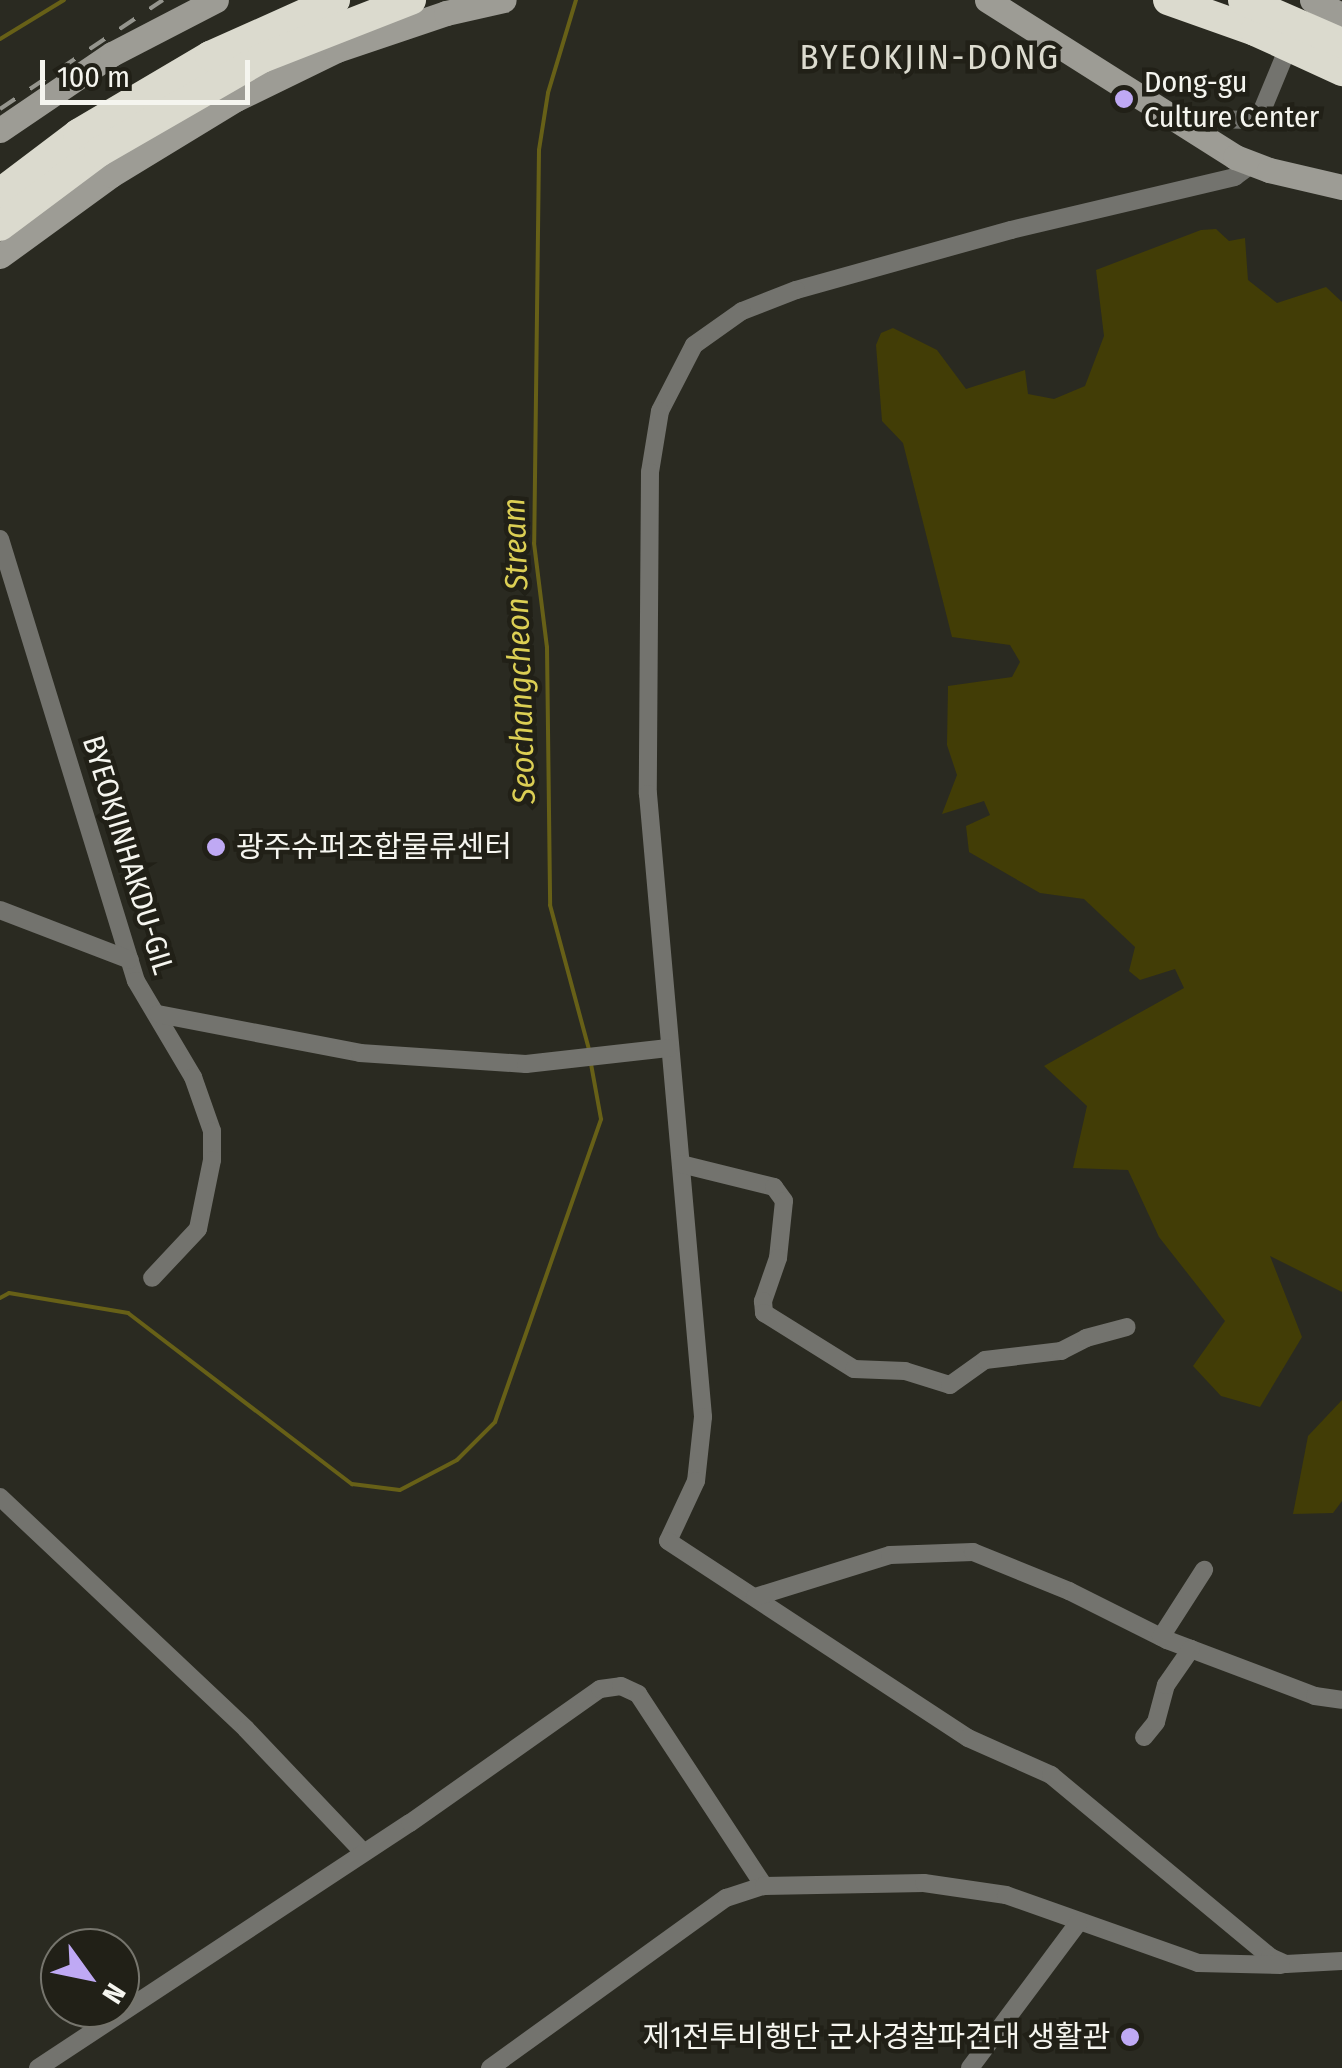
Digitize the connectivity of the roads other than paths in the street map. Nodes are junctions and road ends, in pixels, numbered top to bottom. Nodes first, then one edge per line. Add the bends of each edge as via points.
1 (216, 0) edge
2 (335, 0) edge
3 (411, 0) edge
4 (504, 0) edge
5 (986, 0) edge
6 (1168, 0) edge
7 (1244, 0) edge
8 (1310, 0) edge
9 (1005, 6) edge
10 (1342, 15) edge
11 (1342, 43) edge
12 (1342, 71) edge
13 (1186, 125) junction
14 (0, 130) edge
15 (1252, 164) junction
16 (1342, 187) edge
17 (0, 193) edge
18 (0, 226) edge
19 (0, 256) edge
20 (0, 539) edge
21 (0, 910) edge
22 (130, 960) junction
23 (158, 1014) junction
24 (668, 1048) junction
25 (682, 1164) junction
26 (152, 1278) dead end
27 (1127, 1327) dead end
28 (0, 1497) edge
29 (1204, 1570) dead end
30 (755, 1597) junction
31 (1161, 1637) junction
32 (1191, 1649) junction
33 (1342, 1700) edge
34 (1144, 1737) dead end
35 (363, 1852) junction
36 (764, 1886) junction
37 (1078, 1923) junction
38 (1342, 1961) edge
39 (1286, 1964) junction
40 (38, 2068) edge
41 (490, 2068) edge
42 (970, 2068) edge

1 - 14 street via 112,54
2 - 17 highway via 210,56 78,134
3 - 18 highway via 262,58 99,152
4 - 19 street via 337,50 236,100 112,175
5 - 9 street
6 - 12 highway
7 - 11 highway
8 - 10 street
8 - 13 street via 1261,114
9 - 13 street
13 - 15 street
15 - 16 street
15 - 24 street via 1235,177 796,290 728,319 684,358 660,411 650,472 648,794
20 - 22 street, BYEOKJINHAKDU-GIL
21 - 22 street
22 - 23 street, BYEOKJINHAKDU-GIL via 146,1004
23 - 24 street via 360,1053 526,1064
23 - 26 street, BYEOKJINHAKDU-GIL via 206,1111 212,1160 198,1229
24 - 25 street
25 - 27 street via 774,1187 784,1201 764,1314 854,1369 905,1371 950,1384 985,1360 1061,1351
25 - 30 street via 703,1417 696,1482 668,1542
28 - 35 street via 246,1729
29 - 31 street
30 - 31 street via 890,1555 972,1552
30 - 39 street via 968,1738 1050,1775
31 - 32 street
32 - 33 street
32 - 34 street via 1166,1685 1156,1722
35 - 36 street via 600,1689 621,1686 638,1694
35 - 40 street
36 - 37 street via 924,1883 1006,1895
36 - 41 street via 726,1898
37 - 39 street via 1198,1962
37 - 42 street
38 - 39 street

